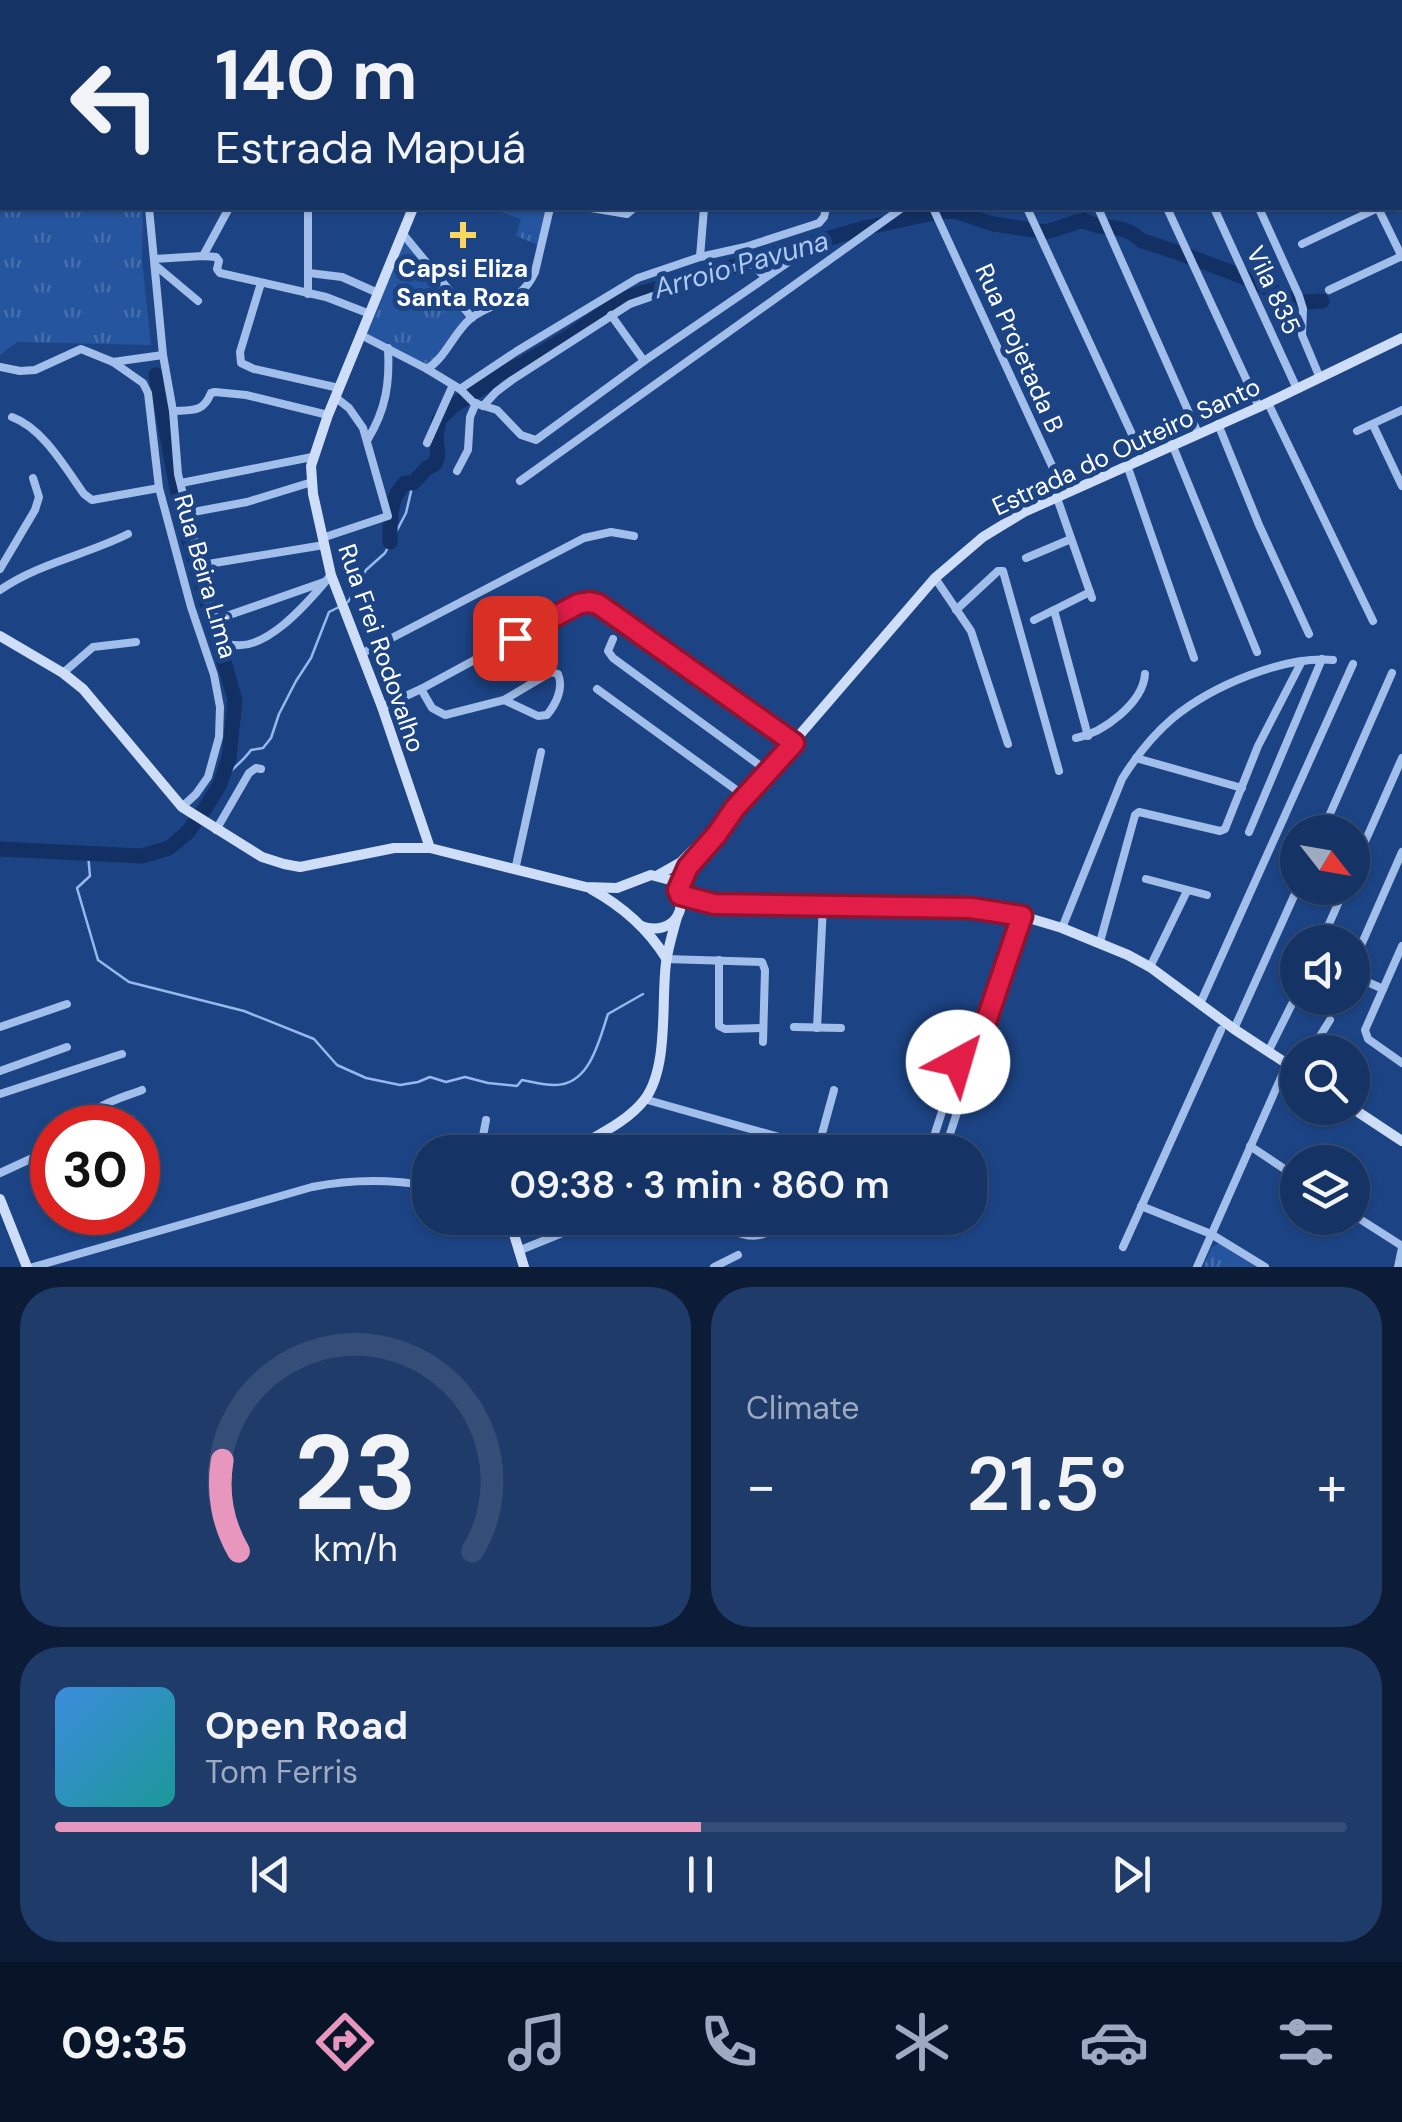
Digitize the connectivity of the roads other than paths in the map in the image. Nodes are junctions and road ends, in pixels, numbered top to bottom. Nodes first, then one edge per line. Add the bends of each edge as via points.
1 (148, 210) edge
2 (228, 210) edge
3 (308, 210) edge
4 (413, 210) edge
5 (550, 210) edge
6 (607, 210) edge
7 (632, 210) edge
8 (704, 210) edge
9 (826, 210) edge
10 (899, 210) edge
11 (934, 210) edge
12 (1028, 210) edge
13 (1100, 210) edge
14 (1168, 210) edge
15 (1215, 210) edge
16 (1260, 210) edge
17 (1374, 210) edge
18 (1379, 210) edge
19 (403, 234) junction
20 (1302, 244) dead end
21 (203, 256) junction
22 (700, 256) junction
23 (1402, 257) edge
24 (793, 260) dead end
25 (154, 262) junction
26 (309, 273) junction
27 (766, 277) junction
28 (261, 282) junction
29 (1328, 290) dead end
30 (378, 293) junction
31 (308, 294) junction
32 (198, 301) dead end
33 (370, 314) junction
34 (611, 314) junction
35 (472, 318) junction
36 (361, 336) junction
37 (1402, 338) edge
38 (388, 348) junction
39 (163, 356) junction
40 (138, 358) junction
41 (644, 361) junction
42 (113, 362) junction
43 (0, 367) edge
44 (427, 369) junction
45 (137, 378) junction
46 (1320, 378) junction
47 (459, 389) junction
48 (1297, 389) junction
49 (337, 393) junction
50 (478, 404) junction
51 (1263, 405) junction
52 (1402, 410) edge
53 (173, 411) junction
54 (328, 415) junction
55 (12, 417) dead end
56 (1218, 424) junction
57 (1372, 425) junction
58 (1357, 431) dead end
59 (1198, 433) junction
60 (368, 439) junction
61 (427, 443) dead end
62 (1172, 444) junction
63 (312, 457) junction
64 (1144, 458) junction
65 (1402, 460) edge
66 (1127, 465) junction
67 (1390, 465) junction
68 (457, 471) dead end
69 (33, 478) dead end
70 (520, 481) dead end
71 (312, 482) junction
72 (181, 483) junction
73 (1402, 486) edge
74 (159, 488) junction
75 (1061, 496) junction
76 (188, 513) junction
77 (128, 534) dead end
78 (634, 536) dead end
79 (1071, 539) junction
80 (323, 542) junction
81 (1026, 558) dead end
82 (202, 564) junction
83 (0, 569) edge
84 (328, 578) junction
85 (935, 578) junction
86 (0, 590) edge
87 (956, 610) junction
88 (1054, 610) junction
89 (215, 620) junction
90 (1034, 620) dead end
91 (1374, 621) dead end
92 (1309, 634) dead end
93 (0, 636) edge
94 (612, 639) dead end
95 (136, 642) dead end
96 (1256, 652) dead end
97 (362, 654) junction
98 (1194, 658) dead end
99 (1322, 660) junction
100 (1333, 660) dead end
101 (1302, 661) junction
102 (1353, 664) dead end
103 (63, 673) junction
104 (1392, 673) dead end
105 (1145, 674) dead end
106 (421, 689) junction
107 (597, 689) dead end
108 (504, 700) junction
109 (382, 707) junction
110 (1088, 736) junction
111 (1076, 738) dead end
112 (794, 743) junction
113 (1008, 744) dead end
114 (542, 752) dead end
115 (1136, 758) junction
116 (1401, 763) edge
117 (261, 769) dead end
118 (1060, 771) dead end
119 (769, 772) junction
120 (1242, 788) junction
121 (746, 797) junction
122 (735, 808) junction
123 (184, 809) junction
124 (1329, 815) edge
125 (214, 829) junction
126 (1370, 831) edge
127 (1249, 832) dead end
128 (430, 848) junction
129 (1402, 852) edge
130 (516, 870) junction
131 (658, 875) junction
132 (1146, 878) dead end
133 (640, 879) junction
134 (586, 886) junction
135 (1187, 890) junction
136 (679, 892) junction
137 (1208, 896) dead end
138 (714, 904) junction
139 (824, 905) junction
140 (1290, 905) edge
141 (678, 914) junction
142 (1022, 916) junction
143 (637, 922) junction
144 (1370, 925) edge
145 (1062, 928) junction
146 (1100, 942) junction
147 (1402, 946) edge
148 (666, 959) junction
149 (718, 960) junction
150 (1150, 968) junction
151 (1370, 983) edge
152 (1383, 989) junction
153 (67, 1004) dead end
154 (1200, 1004) junction
155 (1286, 1015) edge
156 (1330, 1020) dead end
157 (0, 1027) edge
158 (794, 1027) dead end
159 (762, 1028) junction
160 (818, 1028) junction
161 (840, 1028) dead end
162 (1234, 1029) junction
163 (1222, 1030) dead end
164 (1321, 1035) edge
165 (762, 1042) dead end
166 (67, 1047) dead end
167 (920, 1049) dead end
168 (1268, 1052) junction
169 (122, 1054) dead end
170 (1401, 1058) edge
171 (1280, 1060) edge
172 (958, 1062) junction
173 (971, 1066) junction
174 (0, 1071) edge
175 (142, 1090) dead end
176 (834, 1090) dead end
177 (1280, 1090) edge
178 (0, 1094) edge
179 (644, 1099) junction
180 (104, 1105) edge
181 (486, 1120) dead end
182 (1370, 1120) edge
183 (483, 1135) edge
184 (597, 1135) edge
185 (766, 1135) edge
186 (821, 1135) edge
187 (935, 1135) edge
188 (949, 1135) edge
189 (1402, 1141) edge
190 (1250, 1146) junction
191 (30, 1160) edge
192 (1280, 1166) edge
193 (0, 1173) edge
194 (412, 1184) edge
195 (0, 1198) edge
196 (1142, 1206) junction
197 (1370, 1226) edge
198 (1212, 1234) junction
199 (514, 1235) edge
200 (557, 1235) edge
201 (1123, 1247) dead end
202 (1402, 1247) edge
203 (518, 1251) junction
204 (738, 1255) dead end
205 (30, 1267) edge
206 (523, 1267) edge
207 (714, 1267) edge
208 (1197, 1267) edge
209 (1265, 1267) edge
210 (1398, 1267) edge

1 - 25 street
2 - 21 street
3 - 26 street
4 - 19 main road
5 - 35 street via 530,282
6 - 7 street
8 - 22 street
9 - 22 street via 819,223
10 - 70 street
11 - 75 street, Rua Projetada B
12 - 64 street
13 - 59 street
14 - 51 street
15 - 48 street, Vila 835
16 - 46 street via 1300,296 1302,335
17 - 20 street
18 - 23 street
19 - 30 main road
19 - 35 street
21 - 25 street
21 - 28 street via 218,258 220,273
22 - 47 street via 618,289
23 - 29 street
24 - 27 street
25 - 32 street
25 - 39 street
26 - 30 street via 342,277
26 - 31 street
27 - 34 street via 745,264
27 - 41 street
28 - 31 street
28 - 49 street via 241,363
30 - 33 main road
31 - 33 street
33 - 36 main road
34 - 41 street
34 - 50 street
35 - 44 street
36 - 38 street
36 - 49 main road
37 - 46 main road, Estrada do Outeiro Santo
38 - 44 street
38 - 60 street via 387,398
39 - 40 street
39 - 53 street
40 - 42 street
40 - 45 street
41 - 50 street via 536,440
42 - 43 street via 81,349 35,370
42 - 45 street
44 - 47 street
45 - 74 street, Rua Beira Lima via 150,402
46 - 48 main road, Estrada do Outeiro Santo
47 - 50 street
47 - 61 street
48 - 51 main road, Estrada do Outeiro Santo
49 - 54 main road
49 - 60 street
50 - 68 street
51 - 56 main road, Estrada do Outeiro Santo
51 - 91 street
52 - 57 street
53 - 54 street via 202,408 215,392
53 - 72 street
54 - 63 main road
55 - 74 street via 38,435 92,500
56 - 59 main road, Estrada do Outeiro Santo
56 - 92 street
57 - 58 street
57 - 67 street
59 - 62 main road, Estrada do Outeiro Santo
60 - 80 street via 388,516
62 - 64 main road, Estrada do Outeiro Santo
62 - 96 street
63 - 71 main road, Rua Frei Rodovalho
63 - 72 street
64 - 66 main road, Estrada do Outeiro Santo
65 - 67 street
66 - 75 main road, Estrada do Outeiro Santo
66 - 98 street
67 - 73 street
69 - 83 street via 35,510
71 - 76 street
71 - 80 main road, Rua Frei Rodovalho
72 - 76 street
74 - 123 street, Rua Beira Lima via 220,707 208,777
75 - 79 street, Rua Projetada B
75 - 85 main road, Estrada do Outeiro Santo via 998,526
76 - 82 street
77 - 86 street
78 - 97 street via 584,538
79 - 81 street
79 - 88 street, Rua Projetada B via 1091,595
80 - 82 street
80 - 84 main road, Rua Frei Rodovalho
82 - 89 street
84 - 89 street
84 - 89 street via 292,618 257,641 225,642
84 - 97 main road, Rua Frei Rodovalho
85 - 87 street
85 - 112 main road, Estrada do Outeiro Santo
87 - 113 street via 974,638
87 - 118 street via 1003,571
88 - 90 street
88 - 110 street
93 - 103 main road
94 - 119 street via 609,654
95 - 103 street via 96,646
97 - 109 main road, Rua Frei Rodovalho
99 - 100 street
99 - 101 street
99 - 127 street
101 - 115 street via 1207,696 1172,718
101 - 120 street
102 - 154 street
103 - 123 main road
104 - 124 street
105 - 110 street via 1134,700
106 - 108 street via 440,714
106 - 109 street
106 - 112 street via 589,602
107 - 121 street
108 - 108 street via 547,715 560,678 551,672
109 - 128 main road, Rua Frei Rodovalho
110 - 111 street
112 - 119 main road, Estrada do Outeiro Santo
114 - 130 street
115 - 120 street
115 - 145 street
116 - 126 street
117 - 125 street via 249,774
119 - 121 main road, Estrada do Outeiro Santo
120 - 146 street via 1220,831 1137,813
121 - 122 main road, Estrada do Outeiro Santo
122 - 131 main road, Estrada do Outeiro Santo via 681,862
122 - 136 main road, Estrada do Outeiro Santo via 688,867
123 - 125 main road
125 - 128 main road via 258,855 300,866
128 - 130 main road
129 - 144 street
130 - 134 main road
131 - 133 main road
131 - 136 main road
132 - 135 street
133 - 134 main road via 617,888
133 - 143 main road via 627,905
134 - 143 main road
135 - 137 street
135 - 150 street
136 - 138 main road
136 - 141 main road
138 - 139 main road
138 - 141 main road
139 - 142 main road via 971,908
139 - 160 street
140 - 162 street
141 - 143 main road via 661,928
141 - 148 main road
142 - 145 main road
142 - 173 street
143 - 148 main road
145 - 146 main road
146 - 150 main road
147 - 152 street
148 - 149 street
148 - 179 main road via 658,1066
149 - 159 street via 719,1026
149 - 159 street via 764,964
150 - 154 main road
151 - 152 street
152 - 170 street via 1365,1030 1368,1039
153 - 157 street
154 - 162 main road
155 - 168 street
156 - 164 street
158 - 160 street
159 - 165 street
160 - 161 street
162 - 168 main road
163 - 196 street
166 - 174 street
167 - 172 street
168 - 171 main road
169 - 178 street
172 - 173 street
172 - 187 street
173 - 188 street
175 - 180 street
176 - 186 street
177 - 190 street
179 - 184 main road
179 - 185 street
181 - 183 street
182 - 189 main road
190 - 192 street
190 - 198 street
191 - 193 street
194 - 205 street via 367,1180 312,1187
195 - 205 main road
196 - 198 street
196 - 201 street
197 - 202 street
198 - 208 street
198 - 209 street
199 - 203 main road
200 - 203 street
202 - 210 street
203 - 206 main road
204 - 207 street

